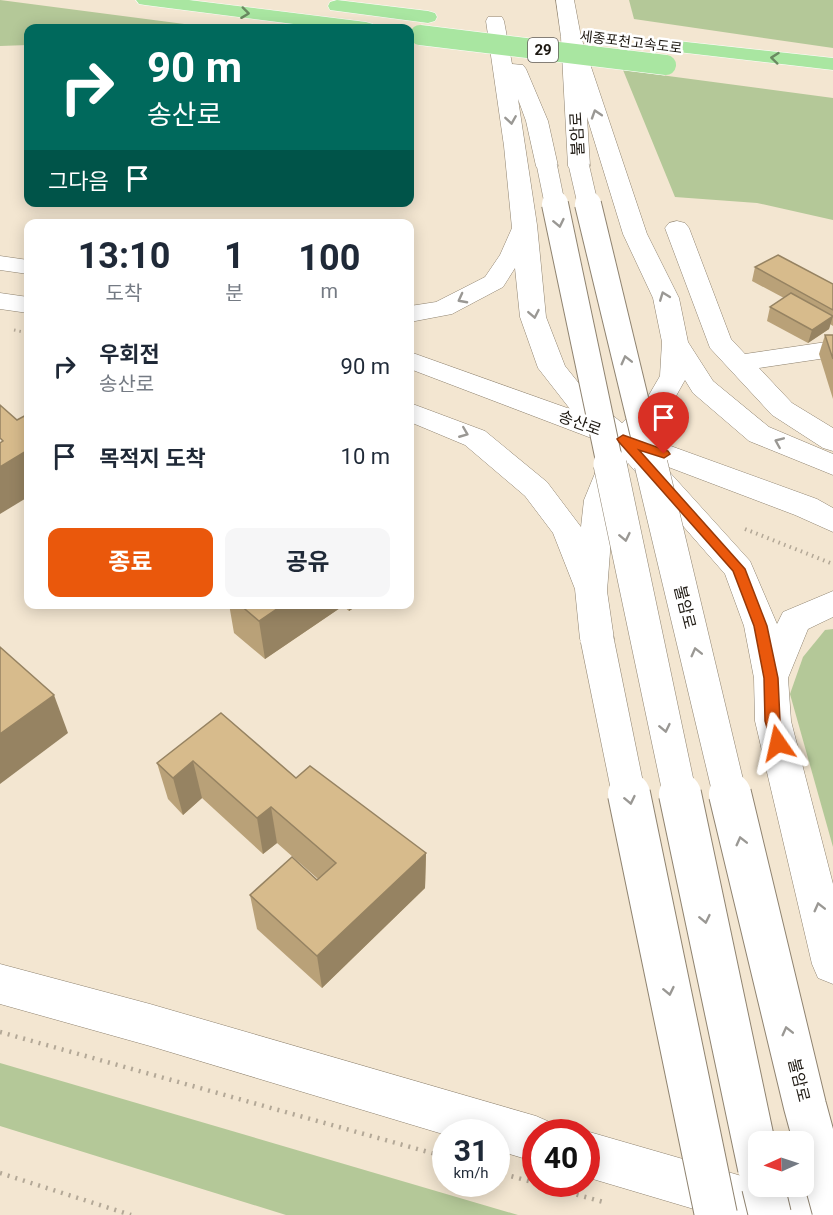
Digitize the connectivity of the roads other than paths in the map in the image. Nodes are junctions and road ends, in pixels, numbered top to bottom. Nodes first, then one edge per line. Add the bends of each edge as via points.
1 (146, 0) edge
2 (286, 0) edge
3 (566, 0) edge
4 (486, 14) edge
5 (451, 20) dead end
6 (335, 24) edge
7 (396, 24) edge
8 (520, 28) dead end
9 (419, 29) edge
10 (572, 36) junction
11 (636, 43) dead end
12 (833, 64) edge
13 (833, 82) edge
14 (563, 166) junction
15 (525, 225) junction
16 (676, 228) dead end
17 (0, 263) edge
18 (24, 266) edge
19 (0, 301) edge
20 (24, 304) edge
21 (414, 313) edge
22 (675, 342) junction
23 (833, 349) edge
24 (414, 362) edge
25 (738, 363) junction
26 (414, 372) edge
27 (455, 377) junction
28 (414, 414) edge
29 (623, 439) junction
30 (833, 441) edge
31 (833, 465) edge
32 (819, 509) edge
33 (833, 521) edge
34 (591, 591) junction
35 (833, 603) edge
36 (771, 678) junction
37 (833, 964) edge
38 (0, 984) edge
39 (752, 1131) edge
40 (522, 1135) edge
41 (600, 1158) edge
42 (766, 1197) edge
43 (833, 1209) edge
44 (716, 1215) edge
45 (770, 1215) edge
46 (794, 1215) edge

1 -> 6 highway
2 - 7 highway, 세종포천고속도로 / 29
3 - 10 street, 불암로
4 - 8 highway, 29
4 - 14 street, 불암로
4 -> 15 street
5 - 9 highway, 세종포천고속도로 / 29
9 - 13 highway, 세종포천고속도로 / 29, bridge via 666,65
10 - 14 street, 불암로
22 -> 10 street via 666,298 635,234
12 -> 11 highway, 세종포천고속도로
14 -> 39 street, 불암로, bridge
43 -> 14 street, 불암로, bridge
15 -> 21 street via 494,282 443,309
15 -> 29 street via 533,317 552,368 579,402
16 - 25 street via 719,342
17 - 18 street
19 - 20 street
22 - 29 street via 674,376 657,406
31 -> 22 street via 759,434 703,387
23 - 25 street
24 - 27 street, 송산로
25 - 30 street via 782,409
26 - 27 street, 송산로
27 - 29 street, 송산로
28 -> 34 street via 475,438 536,489 567,530
29 - 32 street, 송산로
29 - 34 street via 599,500
29 - 36 street via 739,569 760,626
32 - 33 street, 송산로
34 -> 44 street, bridge via 597,639
35 - 36 street via 795,621
37 -> 36 street via 772,721
38 - 40 street
41 - 46 street
42 - 45 street, bridge

